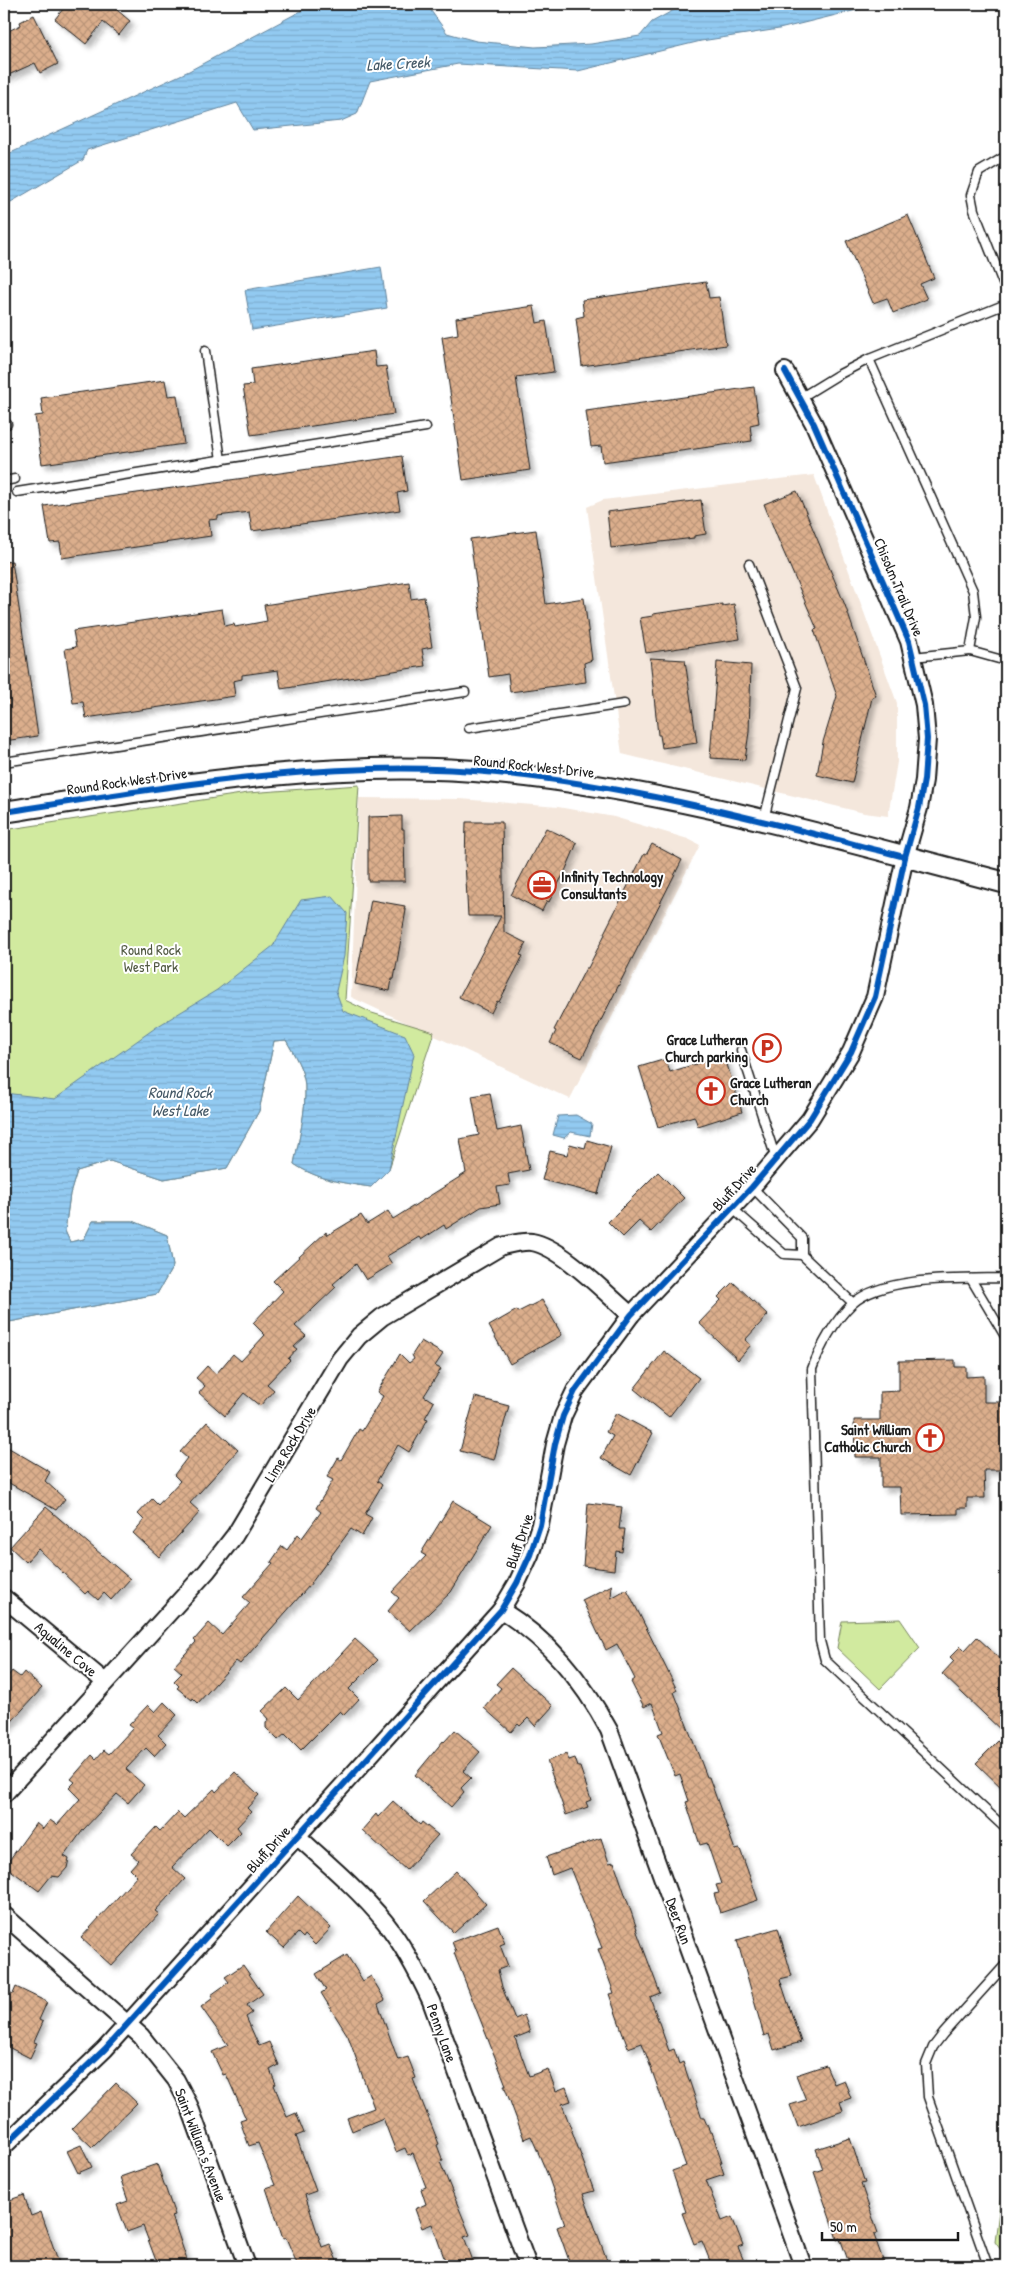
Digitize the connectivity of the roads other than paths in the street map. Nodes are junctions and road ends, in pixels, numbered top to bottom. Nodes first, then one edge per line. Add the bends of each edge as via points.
1 (1006, 156) edge
2 (1006, 292) edge
3 (1006, 304) edge
4 (205, 351) dead end
5 (869, 359) junction
6 (785, 371) dead end
7 (800, 398) junction
8 (426, 428) dead end
9 (221, 460) junction
10 (15, 479) dead end
11 (4, 481) edge
12 (17, 492) dead end
13 (749, 564) dead end
14 (970, 651) junction
15 (913, 657) junction
16 (1006, 661) edge
17 (465, 692) dead end
18 (624, 704) dead end
19 (469, 728) dead end
20 (4, 762) edge
21 (4, 812) edge
22 (763, 821) junction
23 (906, 857) junction
24 (1006, 883) edge
25 (741, 1050) dead end
26 (776, 1159) junction
27 (752, 1187) junction
28 (732, 1208) junction
29 (802, 1255) junction
30 (1006, 1278) edge
31 (971, 1279) junction
32 (853, 1303) junction
33 (631, 1316) junction
34 (1006, 1338) edge
35 (4, 1598) edge
36 (501, 1610) junction
37 (105, 1682) junction
38 (4, 1794) edge
39 (1006, 1829) edge
40 (297, 1836) junction
41 (4, 1915) edge
42 (1006, 1964) edge
43 (127, 2024) junction
44 (4, 2146) edge
45 (247, 2266) edge
46 (528, 2266) edge
47 (803, 2266) edge
48 (988, 2266) edge

1 - 2 lane via 979,172 971,195
3 - 5 lane
4 - 9 lane
5 - 7 lane
5 - 14 lane via 973,591 976,617
6 - 7 street, Chisolm Trail Drive
7 - 15 street, Chisolm Trail Drive via 904,625
8 - 9 lane
9 - 12 lane
10 - 11 lane
13 - 22 lane via 797,688
14 - 15 lane
14 - 16 lane
15 - 23 street, Chisolm Trail Drive via 924,705 927,753 919,808
17 - 20 lane
18 - 19 lane
21 - 22 street, Round Rock West Drive via 231,778 331,771 413,770 495,772 596,785 683,801
22 - 23 street, Round Rock West Drive
23 - 24 street, Round Rock West Drive
23 - 26 street, Bluff Drive via 875,997 854,1045 810,1119
25 - 26 lane
26 - 27 street, Bluff Drive
27 - 28 street, Bluff Drive
27 - 29 lane via 802,1238
28 - 29 lane via 784,1254
28 - 33 street, Bluff Drive
29 - 32 lane
30 - 31 lane
31 - 32 lane via 899,1284 875,1291
31 - 34 lane
32 - 39 lane via 819,1349 812,1369 820,1641 826,1660
33 - 36 street, Bluff Drive via 575,1391 563,1416 540,1525 517,1583
33 - 37 street, Lime Rock Drive via 558,1252 532,1242 517,1242 502,1246 382,1317 359,1336 340,1359 235,1535 207,1571
35 - 37 street, Aqualine Cove
36 - 40 street, Bluff Drive
36 - 47 street, Deer Run via 525,1625 556,1654 594,1701 609,1730
37 - 38 street, Lime Rock Drive
40 - 43 street, Bluff Drive
40 - 46 street, Penny Lane via 384,1921 418,1973
41 - 43 street, Saint William's Avenue
42 - 48 lane via 943,2034 926,2064 928,2097
43 - 44 street, Bluff Drive
43 - 45 street, Saint William's Avenue via 160,2057 189,2105

